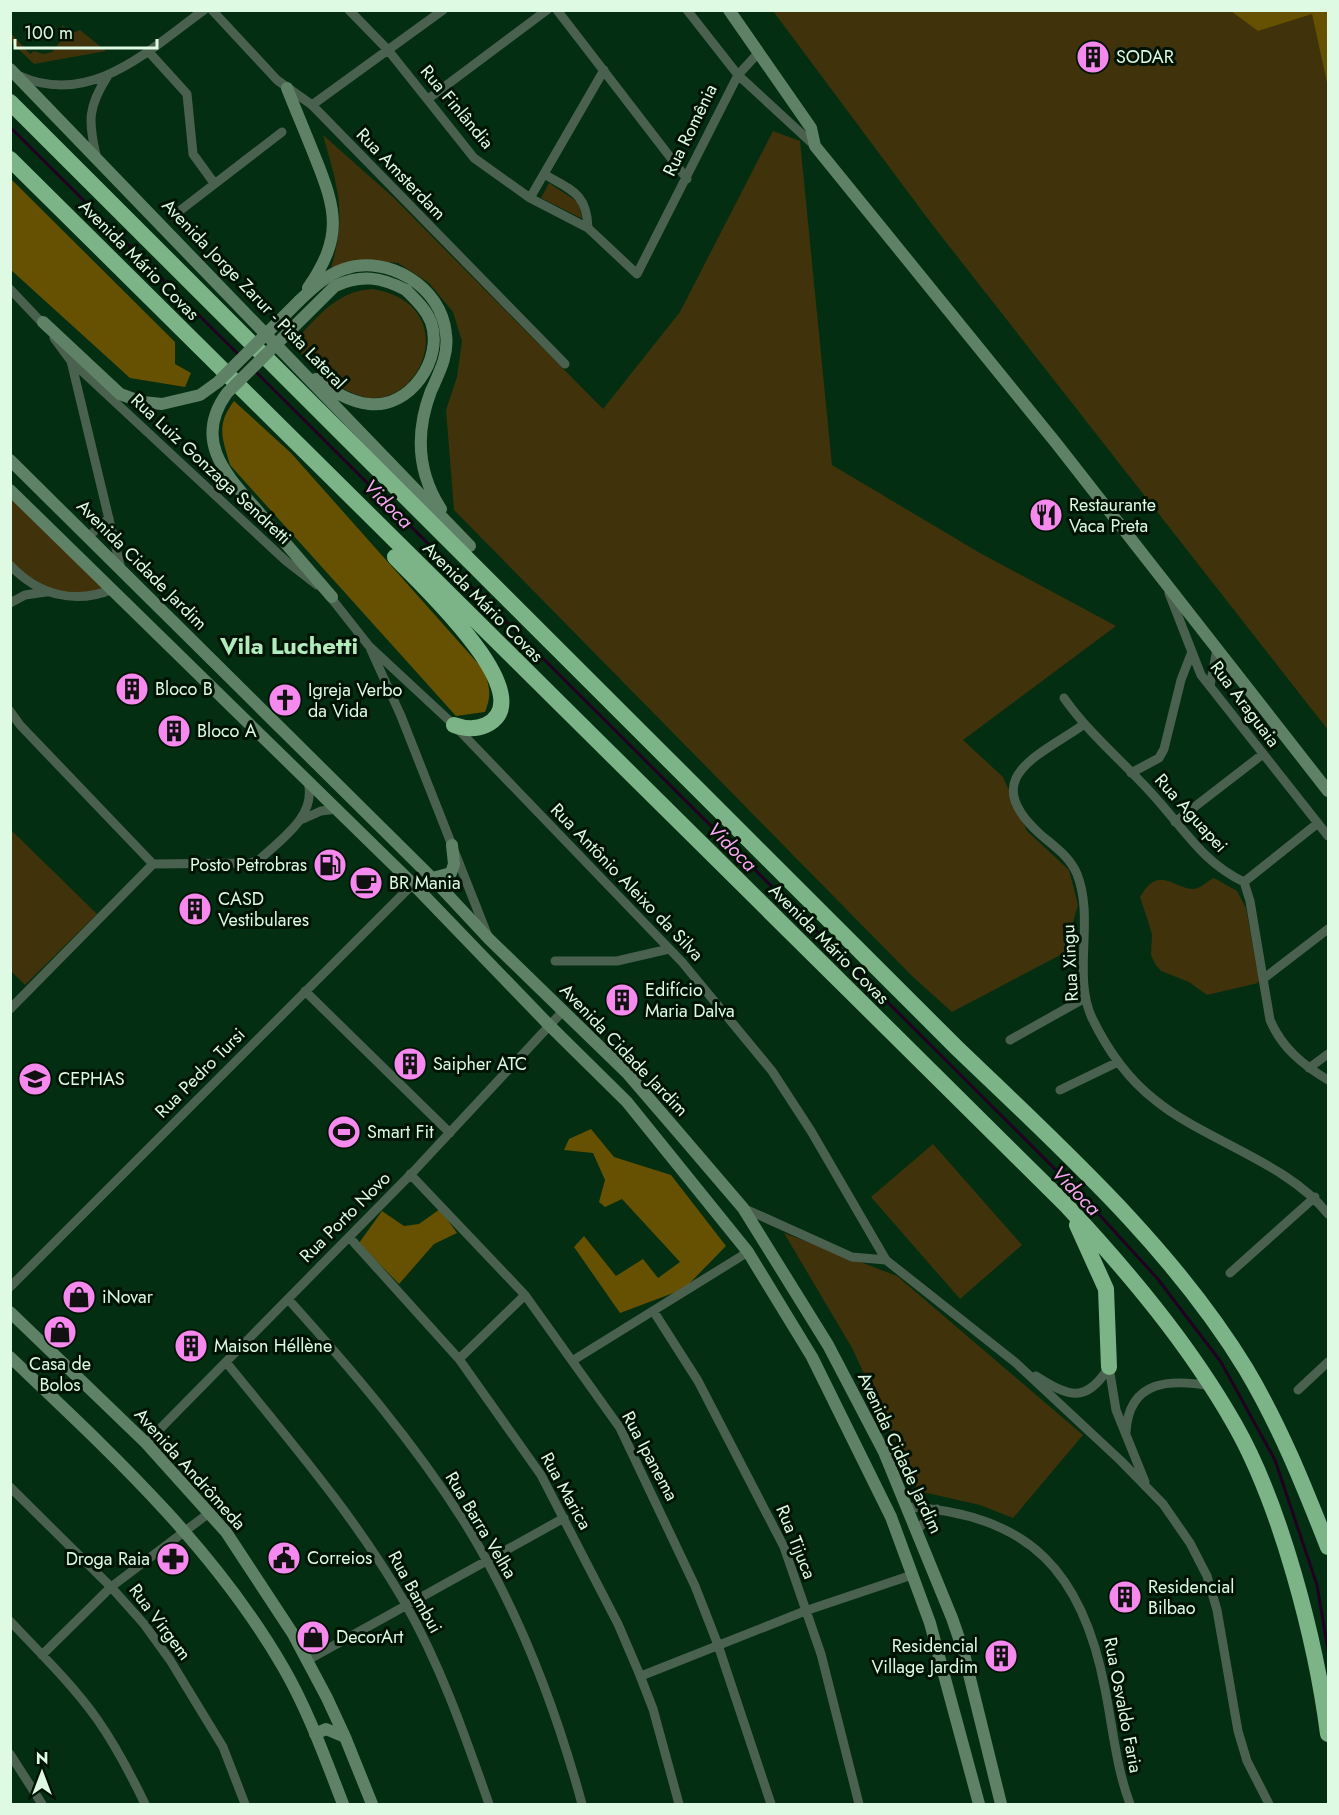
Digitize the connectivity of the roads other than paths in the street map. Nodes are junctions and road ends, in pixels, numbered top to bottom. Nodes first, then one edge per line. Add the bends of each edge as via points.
1 (204, 10) edge
2 (212, 10) edge
3 (349, 10) edge
4 (443, 10) edge
5 (548, 10) edge
6 (558, 10) edge
7 (687, 10) edge
8 (729, 10) edge
9 (388, 50) junction
10 (148, 51) junction
11 (759, 52) junction
12 (604, 70) junction
13 (13, 72) edge
14 (738, 75) junction
15 (107, 77) junction
16 (287, 88) junction
17 (428, 99) junction
18 (312, 105) junction
19 (16, 107) edge
20 (282, 132) dead end
21 (816, 146) junction
22 (96, 155) junction
23 (10, 159) edge
24 (544, 174) junction
25 (687, 179) junction
26 (214, 183) junction
27 (530, 198) junction
28 (173, 216) dead end
29 (588, 228) junction
30 (637, 274) joint
31 (10, 289) edge
32 (299, 301) junction
33 (43, 322) junction
34 (290, 360) junction
35 (71, 361) junction
36 (565, 364) dead end
37 (10, 460) edge
38 (338, 486) junction
39 (10, 490) edge
40 (109, 518) junction
41 (89, 536) junction
42 (470, 546) junction
43 (10, 566) edge
44 (122, 572) junction
45 (1162, 578) junction
46 (113, 589) junction
47 (46, 592) junction
48 (332, 597) junction
49 (10, 603) edge
50 (528, 618) junction
51 (369, 646) junction
52 (1217, 649) junction
53 (1191, 654) junction
54 (1210, 687) junction
55 (1064, 698) dead end
56 (10, 711) edge
57 (15, 724) edge
58 (454, 724) junction
59 (1083, 725) junction
60 (1263, 754) junction
61 (1131, 773) junction
62 (308, 782) junction
63 (1329, 791) edge
64 (337, 809) junction
65 (300, 820) junction
66 (1175, 822) junction
67 (1318, 823) junction
68 (1329, 836) edge
69 (452, 845) junction
70 (153, 864) junction
71 (432, 878) junction
72 (1244, 882) junction
73 (413, 884) junction
74 (1329, 929) edge
75 (489, 939) junction
76 (669, 949) junction
77 (555, 961) dead end
78 (1263, 979) junction
79 (305, 992) junction
80 (1085, 998) junction
81 (10, 1009) edge
82 (563, 1011) junction
83 (549, 1025) junction
84 (1010, 1041) dead end
85 (1329, 1054) edge
86 (1118, 1062) junction
87 (1309, 1068) junction
88 (1329, 1080) edge
89 (1060, 1090) dead end
90 (450, 1133) junction
91 (410, 1174) junction
92 (1315, 1197) junction
93 (1066, 1206) junction
94 (743, 1208) junction
95 (1329, 1214) edge
96 (349, 1237) junction
97 (748, 1252) junction
98 (886, 1260) junction
99 (1230, 1273) dead end
100 (10, 1287) edge
101 (525, 1295) junction
102 (288, 1299) junction
103 (10, 1312) edge
104 (654, 1312) junction
105 (10, 1357) edge
106 (459, 1359) junction
107 (572, 1361) junction
108 (226, 1362) junction
109 (1329, 1362) edge
110 (1016, 1363) junction
111 (1109, 1367) junction
112 (1212, 1386) junction
113 (1298, 1390) dead end
114 (1126, 1437) junction
115 (146, 1443) junction
116 (10, 1487) edge
117 (1149, 1490) junction
118 (909, 1507) junction
119 (937, 1509) junction
120 (209, 1513) junction
121 (564, 1518) junction
122 (917, 1530) junction
123 (185, 1531) junction
124 (1329, 1547) edge
125 (486, 1561) junction
126 (912, 1575) junction
127 (111, 1587) junction
128 (406, 1605) junction
129 (805, 1611) junction
130 (10, 1621) edge
131 (718, 1645) junction
132 (42, 1654) junction
133 (306, 1661) junction
134 (641, 1676) junction
135 (315, 1734) junction
136 (1329, 1734) edge
137 (345, 1737) junction
138 (10, 1754) edge
139 (42, 1804) edge
140 (145, 1804) edge
141 (245, 1804) edge
142 (343, 1804) edge
143 (372, 1804) edge
144 (489, 1804) edge
145 (582, 1804) edge
146 (679, 1804) edge
147 (771, 1804) edge
148 (860, 1804) edge
149 (979, 1804) edge
150 (1000, 1804) edge
151 (1130, 1804) edge
152 (1269, 1804) edge

1 - 10 street
2 - 16 street, Rua Amsterdam
3 - 9 street, Rua Finlândia
4 - 9 street
5 - 17 street
6 - 12 street
7 - 14 street
8 - 11 main road
9 - 17 street, Rua Finlândia
9 - 18 street
10 - 15 street
10 - 26 street via 187,94 194,154
11 - 14 street, Rua Romênia
11 - 21 main road via 811,129
12 - 24 street
12 - 25 street
13 - 15 street via 37,83 71,85
13 - 22 main road, Avenida Jorge Zarur - Pista Lateral
14 - 21 street
14 - 25 street, Rua Romênia
15 - 22 street via 93,100 89,127
16 - 18 street, Rua Amsterdam
16 - 32 main road via 332,197 334,219 322,267
17 - 27 street, Rua Finlândia via 474,158
18 - 36 street, Rua Amsterdam
19 - 50 highway, Avenida Mário Covas
20 - 26 street
21 - 45 main road
22 - 34 main road, Avenida Jorge Zarur - Pista Lateral
23 - 38 highway, Avenida Mário Covas
24 - 27 street
24 - 29 street via 582,198
25 - 30 street, Rua Romênia
26 - 28 street
27 - 29 street, Rua Finlândia
29 - 30 street, Rua Finlândia
31 - 33 street
32 - 33 main road, bridge via 218,382 200,395 162,404 120,394
32 - 42 main road via 324,279 345,269 367,267 402,274 431,297 440,311 447,336 444,363 422,417 422,467 433,496
33 - 35 street
34 - 42 main road, Avenida Jorge Zarur - Pista Lateral
34 - 48 main road, bridge via 348,400 387,403 407,393 429,363 431,323 422,306 406,290 369,277 352,279 335,286 216,408 212,432 222,468
35 - 40 street
35 - 48 street, Rua Luiz Gonzaga Sendretti via 286,561
37 - 41 main road, Avenida Cidade Jardim
38 - 58 highway via 370,530 492,667 500,691 500,711 480,728
38 - 93 highway, Avenida Mário Covas
39 - 46 main road, Avenida Cidade Jardim
40 - 41 street
40 - 44 street
41 - 44 main road, Avenida Cidade Jardim
42 - 50 highway
43 - 47 street
44 - 71 main road, Avenida Cidade Jardim
45 - 52 main road
45 - 53 street, Rua Araguaia
46 - 47 street via 87,597
46 - 62 main road, Avenida Cidade Jardim
47 - 49 street via 25,595
48 - 51 street, Rua Luiz Gonzaga Sendretti
50 - 124 highway, Avenida Mário Covas via 1080,1167 1148,1241 1201,1304 1245,1369 1286,1441
51 - 58 street, Rua Antônio Aleixo da Silva
51 - 69 street
52 - 54 street
52 - 63 main road
53 - 54 street, Rua Araguaia
53 - 61 street via 1164,749 1159,758
54 - 60 street, Rua Araguaia
55 - 59 street, Rua Aguapei
56 - 57 street
57 - 70 street
58 - 76 street, Rua Antônio Aleixo da Silva
59 - 61 street, Rua Aguapei
59 - 80 street, Rua Xingu via 1022,768 1014,780 1012,794 1030,825 1066,856 1077,874 1084,902
60 - 66 street
60 - 67 street, Rua Araguaia
61 - 66 street, Rua Aguapei
62 - 64 main road, Avenida Cidade Jardim
62 - 65 street via 310,803
64 - 65 street
64 - 73 main road, Avenida Cidade Jardim
65 - 70 street via 259,860 250,863
66 - 72 street, Rua Aguapei via 1207,859
67 - 68 street, Rua Araguaia
67 - 72 street
69 - 71 main road via 453,869 447,876
69 - 75 street
70 - 81 street
71 - 73 main road
71 - 75 main road, Avenida Cidade Jardim
72 - 78 street
73 - 79 street, Rua Pedro Tursi
73 - 83 main road, Avenida Cidade Jardim
74 - 78 street
75 - 82 main road, Avenida Cidade Jardim
76 - 77 street via 617,961
76 - 98 street, Rua Antônio Aleixo da Silva via 772,1071
78 - 87 street via 1270,1020 1277,1035
79 - 90 street
79 - 100 street, Rua Pedro Tursi
80 - 84 street
80 - 86 street, Rua Xingu
82 - 83 street, Rua Porto Novo
82 - 94 main road, Avenida Cidade Jardim via 628,1074
83 - 90 street, Rua Porto Novo
83 - 97 main road, Avenida Cidade Jardim via 627,1102
85 - 87 street
86 - 89 street
86 - 92 street, Rua Xingu via 1156,1101
87 - 88 street
90 - 91 street, Rua Porto Novo
91 - 96 street, Rua Porto Novo
91 - 101 street, Rua Ipanema
92 - 95 street, Rua Xingu
92 - 99 street
93 - 111 highway via 1106,1289
93 - 112 highway, Avenida Mário Covas via 1172,1328
94 - 98 street via 852,1257
94 - 118 main road, Avenida Cidade Jardim via 828,1345
96 - 102 street, Rua Porto Novo
96 - 106 street, Rua Marica
97 - 104 street
97 - 126 main road, Avenida Cidade Jardim via 792,1322 866,1461
98 - 110 street
101 - 106 street
101 - 107 street, Rua Ipanema
102 - 108 street, Rua Porto Novo
102 - 125 street, Rua Barra Velha via 377,1399 446,1495
103 - 115 main road, Avenida Andrômeda
104 - 107 street
104 - 129 street, Rua Tijuca via 698,1381 779,1537
105 - 123 main road via 130,1471
106 - 121 street, Rua Marica via 541,1475
107 - 131 street, Rua Ipanema via 620,1428 695,1586
108 - 115 street, Rua Porto Novo
108 - 128 street, Rua Bambui via 337,1499
109 - 113 street
110 - 111 street via 1071,1393 1098,1386
110 - 117 street
111 - 114 street via 1116,1410
112 - 114 street via 1173,1381 1148,1389 1131,1408
112 - 136 highway, Avenida Mário Covas via 1268,1497 1313,1651
114 - 117 street
115 - 120 main road, Avenida Andrômeda
116 - 127 street, Rua Virgem
117 - 152 street via 1190,1543 1207,1576 1217,1610 1238,1731 1247,1761
118 - 119 street, Rua Osvaldo Faria
118 - 122 main road, Avenida Cidade Jardim
119 - 122 street
119 - 151 street, Rua Osvaldo Faria via 974,1516 1008,1531 1047,1559 1067,1584 1089,1624 1098,1652 1120,1778
120 - 123 street
120 - 133 main road, Avenida Andrômeda via 237,1550
121 - 125 street
121 - 134 street, Rua Marica
122 - 150 main road, Avenida Cidade Jardim via 963,1650
123 - 127 street
123 - 135 main road via 240,1600 284,1667
125 - 128 street
125 - 145 street, Rua Barra Velha via 537,1663
126 - 129 street
126 - 149 main road, Avenida Cidade Jardim via 930,1623
127 - 132 street
127 - 141 street, Rua Virgem via 144,1624 194,1699 223,1747
128 - 133 street
128 - 144 street, Rua Bambui via 441,1676
129 - 131 street
129 - 148 street, Rua Tijuca via 821,1654
130 - 132 street
131 - 134 street
131 - 147 street, Rua Ipanema
132 - 140 street via 96,1719 121,1756
133 - 137 main road, Avenida Andrômeda
134 - 146 street, Rua Marica
135 - 137 main road via 326,1729
135 - 142 main road
137 - 143 main road, Avenida Andrômeda
138 - 139 street

